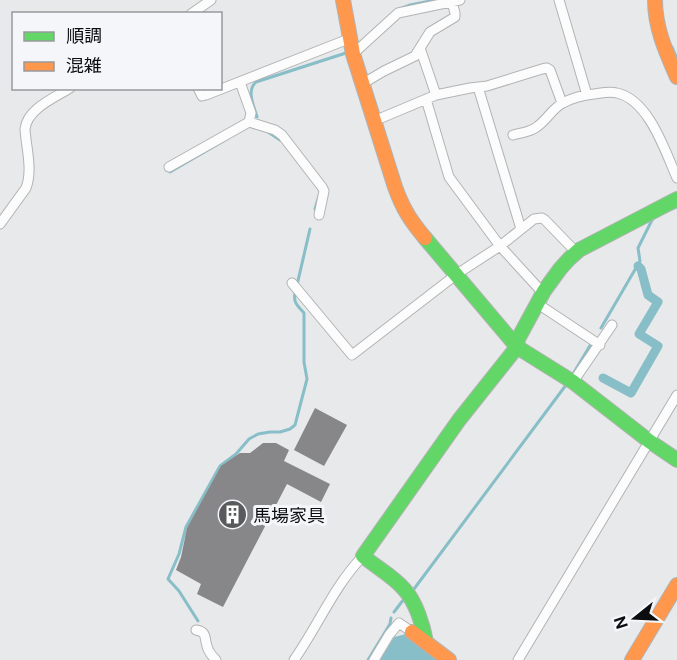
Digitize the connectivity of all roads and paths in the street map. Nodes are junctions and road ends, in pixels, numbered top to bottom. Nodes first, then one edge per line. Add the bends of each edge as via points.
1 (211, 0) edge
2 (343, 0) edge
3 (559, 0) edge
4 (655, 0) edge
5 (456, 1) edge
6 (194, 12) edge
7 (351, 38) junction
8 (420, 48) junction
9 (353, 54) junction
10 (677, 77) edge
11 (240, 82) junction
12 (362, 84) junction
13 (478, 87) junction
14 (222, 89) edge
15 (67, 90) edge
16 (199, 90) edge
17 (218, 90) edge
18 (436, 95) junction
19 (586, 95) junction
20 (426, 99) junction
21 (562, 103) junction
22 (374, 121) junction
23 (249, 122) junction
24 (513, 135) dead end
25 (169, 167) dead end
26 (677, 178) edge
27 (677, 199) edge
28 (319, 214) dead end
29 (0, 224) edge
30 (521, 229) junction
31 (500, 246) junction
32 (576, 252) junction
33 (457, 274) junction
34 (292, 283) dead end
35 (540, 299) junction
36 (612, 325) dead end
37 (600, 345) junction
38 (517, 347) junction
39 (573, 382) junction
40 (677, 395) edge
41 (649, 441) junction
42 (677, 460) edge
43 (363, 556) junction
44 (677, 585) edge
45 (196, 630) dead end
46 (412, 632) joint
47 (426, 642) junction
48 (216, 660) edge
49 (294, 660) edge
50 (374, 660) edge
51 (449, 660) edge
52 (518, 660) edge
53 (632, 660) edge

1 - 6 street
2 - 7 street
3 - 19 street
4 - 10 street via 654,12 663,45
5 - 8 street via 455,17 430,32
5 - 9 street via 398,13
7 - 9 street
7 - 11 street
8 - 12 street via 415,56
8 - 18 street
9 - 12 street
11 - 14 street
11 - 23 street via 251,113
12 - 22 street
13 - 18 street
13 - 21 street via 547,68
13 - 30 street
15 - 29 street via 33,111 25,122 28,182
16 - 17 street via 202,96
18 - 20 street
19 - 21 street
19 - 26 street via 616,92 632,100 653,124
20 - 22 street
20 - 31 street via 449,177
21 - 24 street via 535,128
22 - 33 street via 402,206
23 - 25 street
23 - 28 street via 282,135 322,186
27 - 32 street
30 - 31 street
30 - 32 street via 542,218
31 - 33 street
31 - 35 street
32 - 35 street
33 - 34 street via 352,355
33 - 38 street
35 - 37 street
35 - 38 street
36 - 37 street
37 - 39 street
38 - 39 street
38 - 43 street via 459,420
39 - 41 street
40 - 41 street
41 - 42 street
41 - 52 street
43 - 47 street via 407,593
43 - 49 street via 345,577
44 - 53 street
45 - 48 street via 206,637 207,648
46 - 47 street
46 - 50 street via 399,623
47 - 51 street

